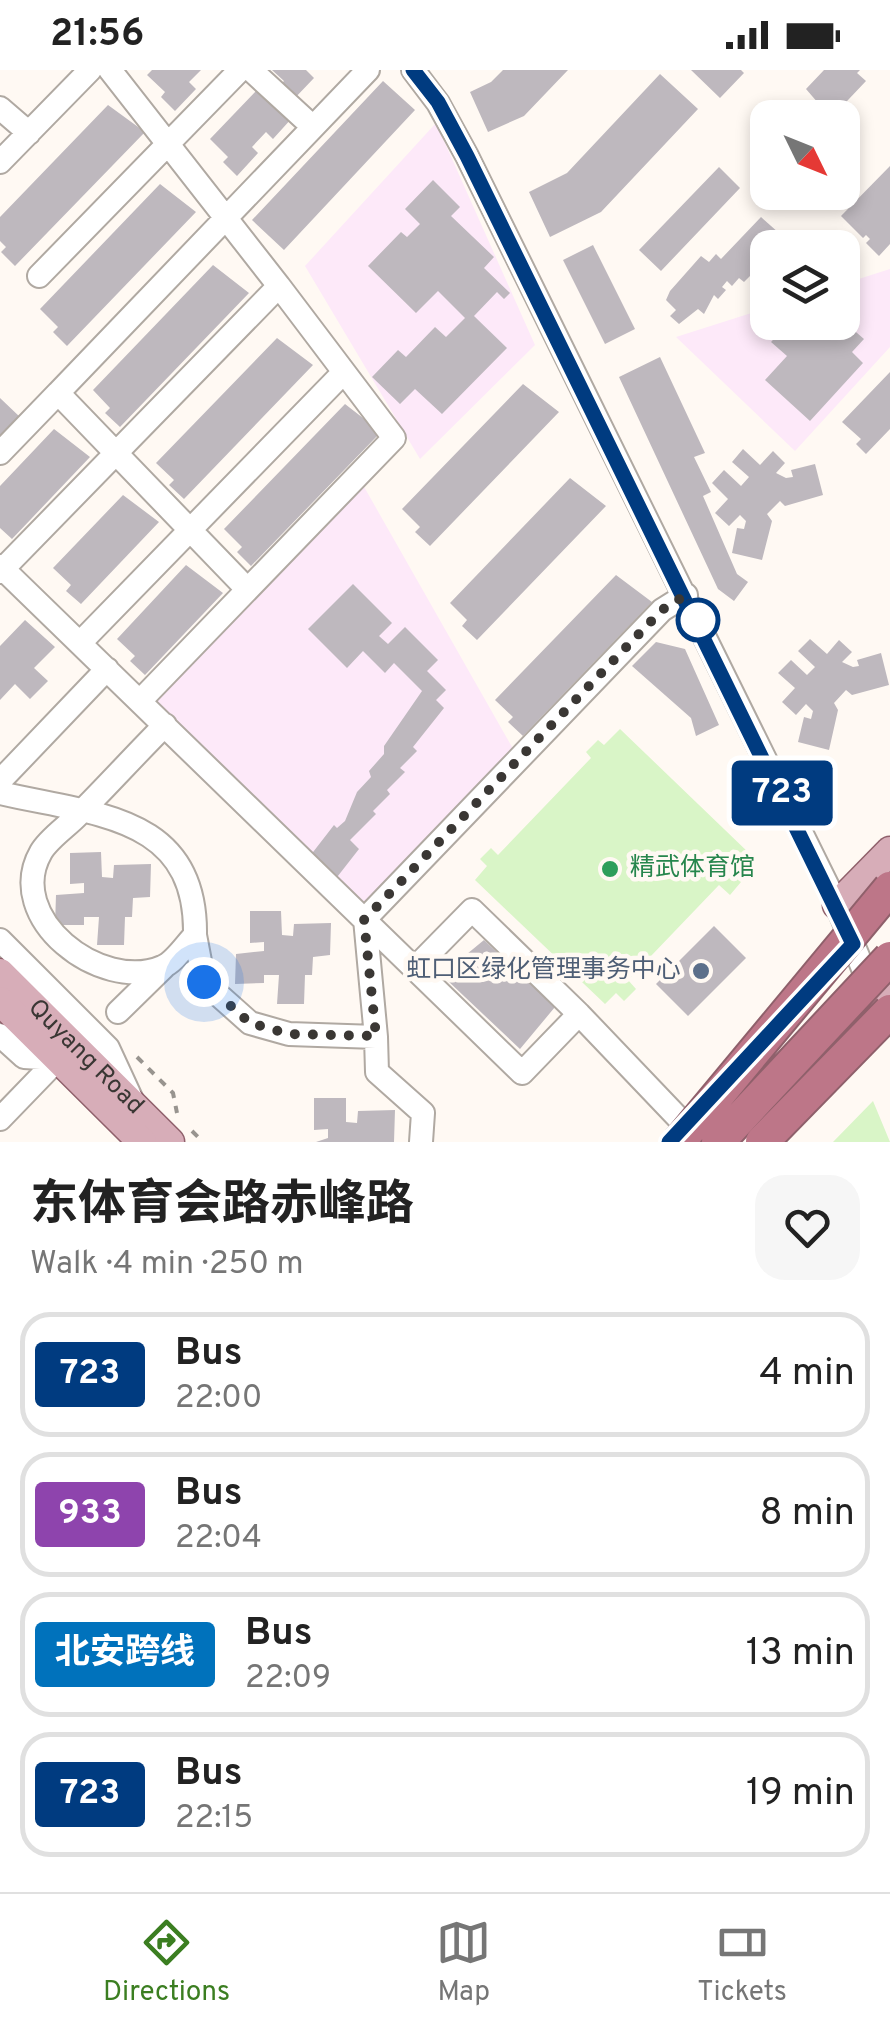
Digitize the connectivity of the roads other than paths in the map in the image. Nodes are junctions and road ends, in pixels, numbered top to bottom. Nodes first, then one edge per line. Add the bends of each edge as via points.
1 (90, 70) edge
2 (110, 70) edge
3 (240, 70) edge
4 (250, 70) edge
5 (368, 70) edge
6 (413, 70) edge
7 (0, 108) edge
8 (313, 127) junction
9 (28, 133) junction
10 (168, 144) junction
11 (0, 162) edge
12 (225, 218) junction
13 (39, 276) dead end
14 (279, 286) junction
15 (344, 372) junction
16 (58, 393) junction
17 (0, 453) edge
18 (115, 453) junction
19 (190, 531) junction
20 (1, 569) edge
21 (247, 590) junction
22 (686, 595) junction
23 (80, 643) junction
24 (107, 669) junction
25 (140, 701) junction
26 (165, 724) junction
27 (0, 781) edge
28 (0, 793) edge
29 (81, 812) junction
30 (890, 851) edge
31 (890, 888) edge
32 (890, 904) edge
33 (837, 905) junction
34 (364, 920) junction
35 (890, 921) edge
36 (194, 935) junction
37 (0, 940) edge
38 (853, 944) junction
39 (890, 958) edge
40 (164, 967) junction
41 (414, 968) junction
42 (0, 972) edge
43 (886, 999) edge
44 (0, 1001) edge
45 (118, 1012) dead end
46 (579, 1014) junction
47 (890, 1033) edge
48 (0, 1034) edge
49 (376, 1036) junction
50 (58, 1059) junction
51 (136, 1108) junction
52 (0, 1119) edge
53 (678, 1138) edge
54 (142, 1142) edge
55 (170, 1142) edge
56 (421, 1142) edge
57 (718, 1142) edge
58 (748, 1142) edge
59 (762, 1142) edge

1 - 9 street
2 - 10 street
3 - 10 street
4 - 8 street
5 - 8 street
6 - 22 street via 460,142
7 - 9 street
8 - 12 street
9 - 11 street
10 - 12 street
10 - 13 street
12 - 14 street
12 - 16 street
14 - 15 street
14 - 18 street
15 - 19 street
15 - 21 street via 394,438
16 - 17 street
16 - 18 street
18 - 19 street
18 - 20 street
19 - 21 street
19 - 23 street
20 - 23 street
21 - 25 street
22 - 33 street
22 - 34 street via 662,610
23 - 24 street
24 - 25 street
24 - 27 street
25 - 26 street
26 - 29 street
26 - 34 street
28 - 29 street
29 - 36 street via 147,833 182,863 195,900
29 - 40 street via 41,853 33,890 48,926 84,962 124,972
30 - 33 main road
31 - 53 highway, bridge
32 - 38 main road
33 - 38 street
34 - 41 street
34 - 49 street
35 - 53 highway, bridge
36 - 40 street
36 - 49 street via 204,982 250,1023 289,1034
37 - 51 street via 108,1048
38 - 43 street
38 - 53 main road
39 - 57 highway, bridge
40 - 45 street
41 - 46 street via 472,910
41 - 46 street via 522,1073
42 - 51 main road, Quyang Road
43 - 47 street
43 - 58 main road
43 - 59 highway, bridge
44 - 50 main road, Quyang Road
46 - 53 street
48 - 50 street via 24,1058
49 - 56 street via 377,1072 423,1113
50 - 52 street
50 - 54 main road, Quyang Road
51 - 55 main road, Quyang Road

